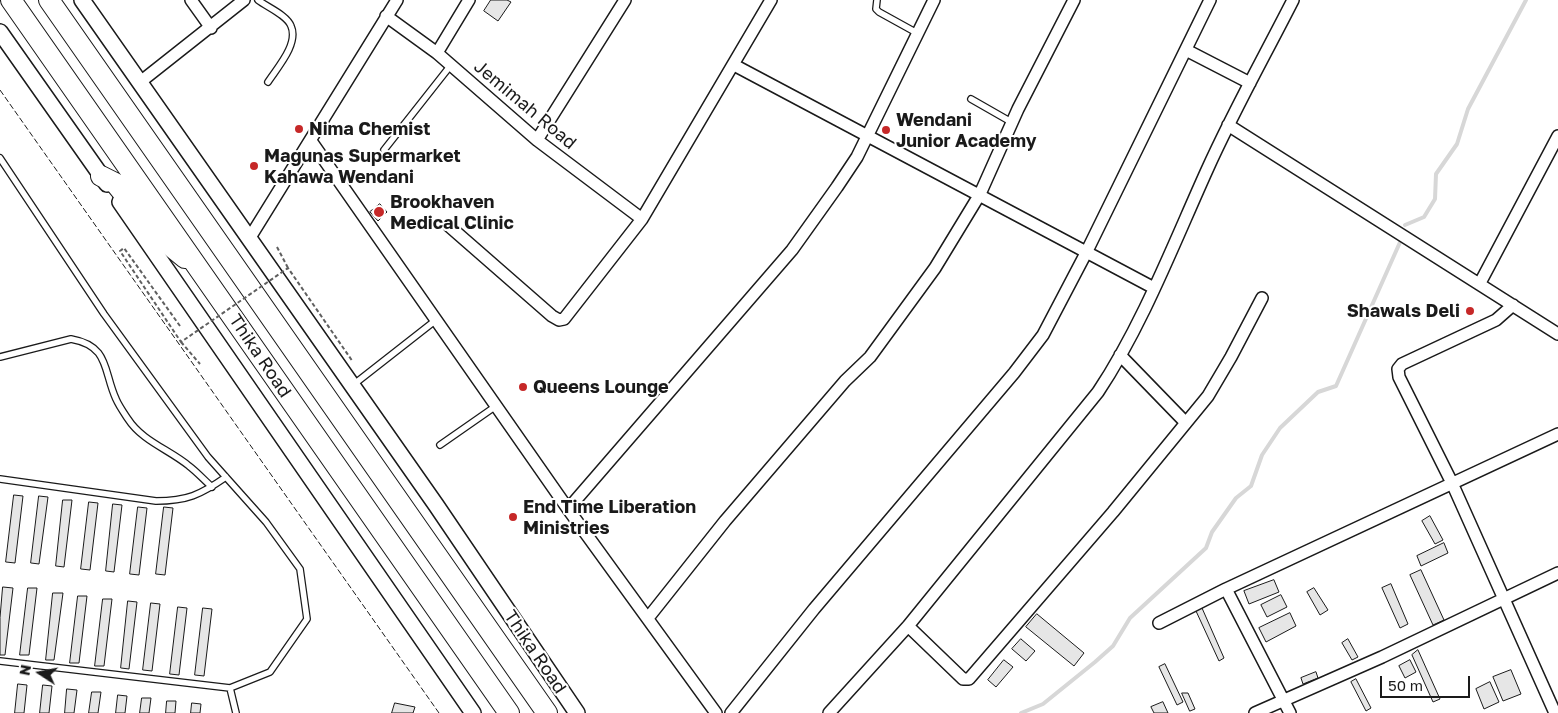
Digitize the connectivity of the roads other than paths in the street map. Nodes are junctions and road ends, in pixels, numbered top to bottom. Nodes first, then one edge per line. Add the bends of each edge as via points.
1 (11, 0) edge
2 (49, 0) edge
3 (82, 0) edge
4 (191, 0) edge
5 (244, 0) edge
6 (258, 0) edge
7 (396, 0) edge
8 (469, 0) edge
9 (625, 0) edge
10 (771, 0) edge
11 (877, 0) edge
12 (934, 0) edge
13 (1074, 0) edge
14 (1210, 0) edge
15 (1293, 0) edge
16 (386, 16) junction
17 (211, 28) junction
18 (0, 32) edge
19 (918, 33) junction
20 (5, 43) edge
21 (1186, 50) junction
22 (437, 53) junction
23 (451, 65) junction
24 (734, 65) junction
25 (268, 82) dead end
26 (139, 83) junction
27 (1250, 83) junction
28 (971, 99) dead end
29 (1012, 123) junction
30 (1228, 125) junction
31 (867, 135) junction
32 (1558, 136) edge
33 (538, 140) junction
34 (311, 141) junction
35 (384, 150) dead end
36 (0, 158) edge
37 (101, 176) junction
38 (980, 194) junction
39 (642, 219) junction
40 (449, 226) dead end
41 (249, 239) junction
42 (1086, 253) junction
43 (204, 273) junction
44 (1480, 283) junction
45 (1154, 288) junction
46 (1262, 298) dead end
47 (1513, 305) junction
48 (436, 320) junction
49 (1558, 334) edge
50 (1120, 355) junction
51 (0, 357) edge
52 (352, 386) junction
53 (496, 406) junction
54 (1186, 423) junction
55 (1558, 434) edge
56 (440, 445) dead end
57 (226, 477) junction
58 (0, 479) edge
59 (1452, 483) junction
60 (212, 487) junction
61 (568, 509) junction
62 (1558, 573) edge
63 (1226, 589) junction
64 (1503, 599) junction
65 (648, 618) junction
66 (1158, 623) dead end
67 (908, 626) junction
68 (0, 661) edge
69 (230, 688) junction
70 (1282, 700) junction
71 (236, 713) edge
72 (473, 713) edge
73 (509, 713) edge
74 (547, 713) edge
75 (577, 713) edge
76 (716, 713) edge
77 (731, 713) edge
78 (829, 713) edge
79 (1255, 713) edge
80 (1290, 713) edge
81 (1556, 713) edge

1 - 43 highway, Thika Road
2 - 74 highway, Thika Road
3 - 26 main road, Thika Road
4 - 17 street
5 - 17 street
6 - 25 lane via 286,20 292,26 293,34 292,43
7 - 16 street
8 - 22 street
9 - 33 street
10 - 24 street
11 - 19 lane via 879,12
12 - 19 street
13 - 29 street
14 - 21 street
15 - 27 street
16 - 22 street, Jemimah Road
16 - 34 street
17 - 26 street
18 - 20 main road, Thika Road
19 - 31 street
20 - 37 main road, Thika Road
21 - 27 street
21 - 42 street
22 - 23 street, Jemimah Road
23 - 33 street, Jemimah Road
23 - 35 lane
24 - 31 street
24 - 39 street
26 - 41 main road, Thika Road
27 - 30 street
28 - 29 lane
29 - 38 street
30 - 44 street
30 - 45 street
31 - 38 street
31 - 61 street via 837,188 792,250
32 - 44 street
33 - 39 street, Jemimah Road
34 - 41 street
34 - 48 street
36 - 57 lane via 104,314
37 - 43 highway via 115,183 157,235
37 - 72 main road, Thika Road
38 - 42 street
38 - 65 street via 935,268 870,356 725,521
39 - 40 street via 564,319 559,320
41 - 52 main road, Thika Road
42 - 45 street
42 - 77 street via 1032,350
43 - 73 highway, Thika Road
44 - 47 street
45 - 50 street
46 - 54 street via 1232,357 1208,396
47 - 49 street
47 - 59 street via 1496,320 1402,364 1398,369 1399,377
48 - 52 lane
48 - 53 street
50 - 54 street
50 - 67 street via 1098,392
51 - 60 lane via 72,339 93,347 105,361 116,398 130,422
52 - 75 main road, Thika Road
53 - 56 lane
53 - 61 street
54 - 67 street via 969,679 963,679
55 - 59 street
57 - 60 lane
57 - 69 lane via 266,522 300,569 308,619 270,672
58 - 60 lane via 156,501 179,501
59 - 63 street
59 - 64 street
61 - 65 street
62 - 64 street
63 - 66 street
63 - 70 street
64 - 70 street via 1382,658
64 - 81 street
65 - 76 street
67 - 78 street
68 - 69 lane
69 - 71 lane
70 - 79 street
70 - 80 street

